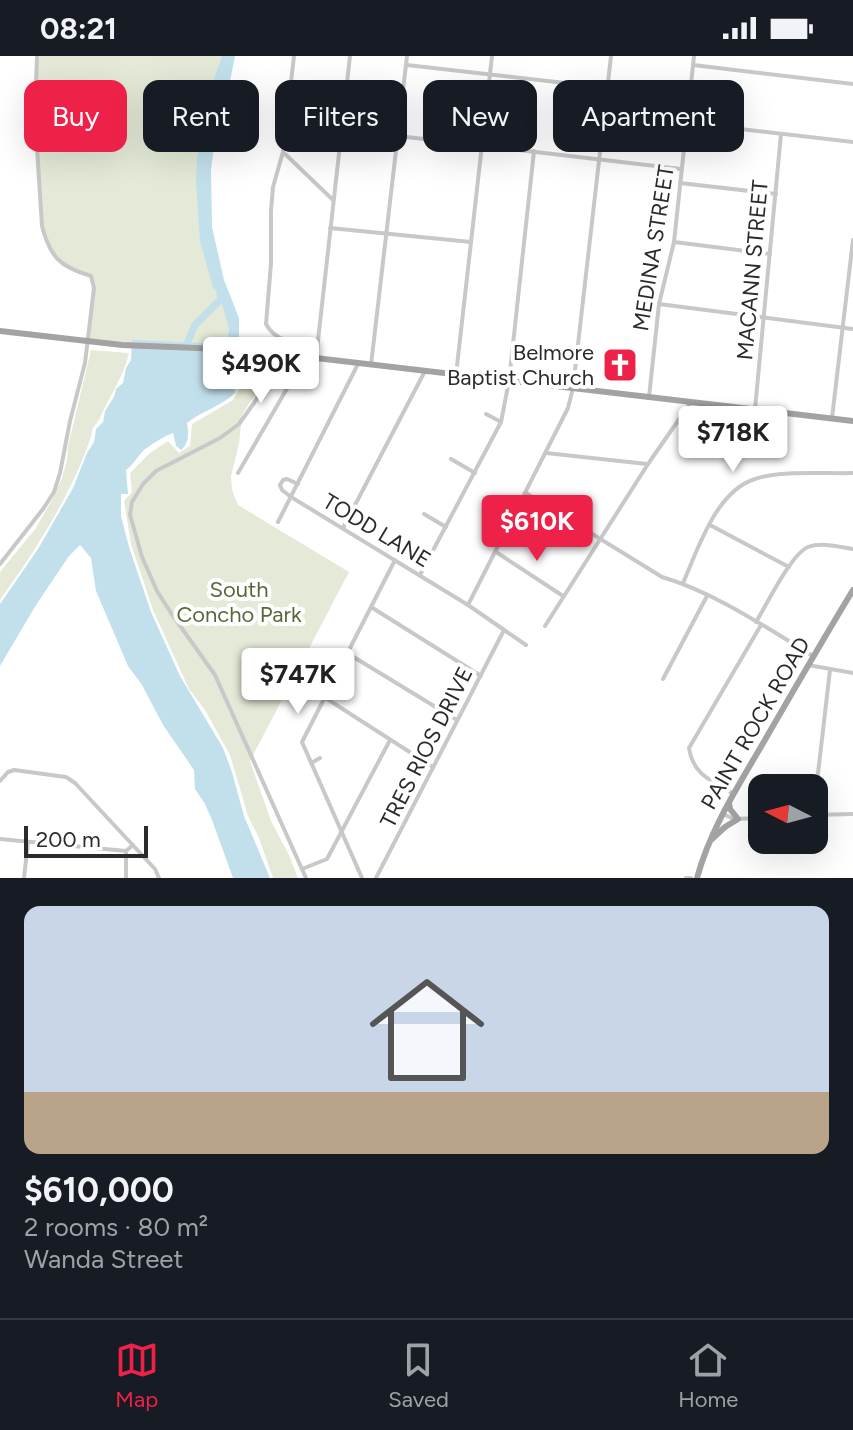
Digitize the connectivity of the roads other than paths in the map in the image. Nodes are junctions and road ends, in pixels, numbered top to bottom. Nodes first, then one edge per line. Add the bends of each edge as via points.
1 (37, 56) edge
2 (294, 56) edge
3 (350, 56) edge
4 (407, 56) edge
5 (492, 56) edge
6 (611, 56) edge
7 (694, 56) edge
8 (407, 65) junction
9 (693, 65) junction
10 (491, 75) junction
11 (291, 80) edge
12 (405, 80) edge
13 (490, 80) edge
14 (608, 80) edge
15 (691, 80) edge
16 (553, 82) edge
17 (853, 84) edge
18 (744, 130) edge
19 (781, 134) junction
20 (853, 142) edge
21 (537, 151) edge
22 (283, 152) joint
23 (396, 152) edge
24 (482, 152) edge
25 (534, 152) edge
26 (600, 152) edge
27 (684, 152) edge
28 (599, 159) junction
29 (681, 169) junction
30 (680, 183) junction
31 (776, 194) junction
32 (333, 201) junction
33 (330, 228) junction
34 (386, 233) junction
35 (853, 240) edge
36 (471, 242) junction
37 (674, 242) junction
38 (770, 254) junction
39 (659, 304) junction
40 (764, 317) junction
41 (842, 327) junction
42 (853, 329) edge
43 (0, 331) edge
44 (87, 341) junction
45 (316, 346) junction
46 (316, 358) junction
47 (359, 363) junction
48 (371, 365) junction
49 (300, 366) junction
50 (425, 371) junction
51 (456, 375) junction
52 (509, 381) junction
53 (573, 388) junction
54 (649, 397) junction
55 (691, 402) junction
56 (755, 409) junction
57 (486, 414) dead end
58 (832, 418) junction
59 (853, 421) edge
60 (501, 422) junction
61 (546, 453) junction
62 (451, 459) dead end
63 (648, 464) junction
64 (238, 473) dead end
65 (475, 473) junction
66 (853, 473) edge
67 (298, 484) junction
68 (526, 493) junction
69 (291, 497) junction
70 (424, 514) dead end
71 (278, 522) dead end
72 (710, 525) junction
73 (446, 527) junction
74 (343, 528) junction
75 (601, 540) junction
76 (853, 549) edge
77 (496, 552) junction
78 (395, 560) junction
79 (0, 564) edge
80 (789, 567) junction
81 (420, 575) junction
82 (683, 583) junction
83 (853, 590) edge
84 (708, 595) junction
85 (563, 596) junction
86 (468, 605) junction
87 (371, 607) junction
88 (758, 624) junction
89 (545, 626) dead end
90 (504, 631) junction
91 (526, 645) dead end
92 (347, 653) junction
93 (813, 656) junction
94 (808, 665) junction
95 (830, 670) junction
96 (853, 673) edge
97 (481, 676) junction
98 (663, 679) dead end
99 (324, 697) junction
100 (457, 720) junction
101 (390, 740) junction
102 (320, 758) dead end
103 (311, 763) junction
104 (433, 767) junction
105 (818, 774) edge
106 (0, 781) edge
107 (734, 794) junction
108 (729, 803) junction
109 (723, 814) junction
110 (853, 814) edge
111 (828, 815) edge
112 (738, 819) junction
113 (748, 819) edge
114 (342, 833) junction
115 (0, 839) edge
116 (28, 842) junction
117 (709, 843) junction
118 (133, 845) junction
119 (126, 851) junction
120 (302, 869) junction
121 (24, 878) edge
122 (126, 878) edge
123 (159, 878) edge
124 (306, 878) edge
125 (362, 878) edge
126 (376, 878) edge
127 (697, 878) edge

1 - 44 street via 42,226 62,264 93,280
2 - 11 street
3 - 32 street
4 - 8 street
5 - 10 street
6 - 14 street
7 - 9 street, MEDINA STREET
8 - 10 street
8 - 12 street
9 - 15 street, MEDINA STREET
9 - 17 street
10 - 13 street
10 - 16 street
18 - 19 street
19 - 20 street
19 - 31 street, MACANN STREET
21 - 28 street
22 - 32 street
22 - 45 street via 273,187 266,324 276,337
23 - 34 street
24 - 36 street
25 - 52 street
26 - 28 street
27 - 29 street, MEDINA STREET
28 - 29 street
28 - 53 street
29 - 30 street, MEDINA STREET
30 - 31 street
30 - 37 street, MEDINA STREET
31 - 38 street, MACANN STREET
32 - 33 street
33 - 34 street
33 - 45 street
34 - 36 street
34 - 48 street
35 - 41 street
36 - 51 street
37 - 38 street
37 - 39 street, MEDINA STREET
38 - 40 street, MACANN STREET
39 - 40 street
39 - 54 street, MEDINA STREET
40 - 41 street
40 - 56 street, MACANN STREET
41 - 42 street
41 - 58 street
43 - 44 main road
44 - 46 main road
44 - 79 street via 54,492
45 - 46 street
46 - 47 main road
46 - 49 street via 314,364
47 - 48 main road
47 - 67 street
48 - 50 main road
49 - 64 street
49 - 120 street via 280,367 271,374 239,424 220,438 156,471 132,502 130,515 157,591 215,675
50 - 51 main road
50 - 74 street
51 - 52 main road
52 - 53 main road
52 - 60 street
53 - 54 main road
53 - 61 street
54 - 55 main road
55 - 56 main road
55 - 63 street
56 - 58 main road
57 - 60 street
58 - 59 main road
60 - 65 street
61 - 63 street
61 - 68 street
62 - 65 street
63 - 75 street
65 - 73 street
66 - 72 street via 753,479 724,501
67 - 69 street
67 - 69 street via 287,479 280,485
68 - 75 street
68 - 77 street
69 - 71 street
69 - 74 street, TODD LANE
70 - 73 street
72 - 80 street
72 - 82 street
73 - 81 street
74 - 78 street, TODD LANE
75 - 82 street via 662,577
75 - 85 street
76 - 80 street via 806,548
77 - 85 street
77 - 86 street
78 - 81 street, TODD LANE
78 - 87 street
80 - 88 street
81 - 86 street, TODD LANE
82 - 84 street
83 - 93 main road, PAINT ROCK ROAD
84 - 88 street
84 - 98 street
85 - 89 street
86 - 90 street, TODD LANE
87 - 92 street
87 - 97 street
88 - 93 street
88 - 107 street via 689,748 695,767
90 - 91 street, TODD LANE
90 - 97 street, TRES RIOS DRIVE
92 - 99 street
92 - 100 street
93 - 94 main road, PAINT ROCK ROAD
94 - 95 street
94 - 107 main road, PAINT ROCK ROAD
95 - 96 street
95 - 105 street
97 - 100 street, TRES RIOS DRIVE
99 - 101 street
99 - 103 street via 302,742
100 - 104 street, TRES RIOS DRIVE
101 - 104 street
101 - 114 street
102 - 103 street
103 - 114 street
104 - 126 street, TRES RIOS DRIVE
106 - 118 street via 14,770 66,777
107 - 108 main road, PAINT ROCK ROAD
108 - 109 main road, PAINT ROCK ROAD
108 - 112 main road
109 - 112 street
109 - 117 main road, PAINT ROCK ROAD
110 - 111 street
112 - 113 street
112 - 117 main road
114 - 120 street via 327,859
114 - 125 street
115 - 116 street
116 - 119 street
116 - 121 street
117 - 127 main road, PAINT ROCK ROAD
118 - 119 street
118 - 123 street
119 - 122 street
120 - 124 street

